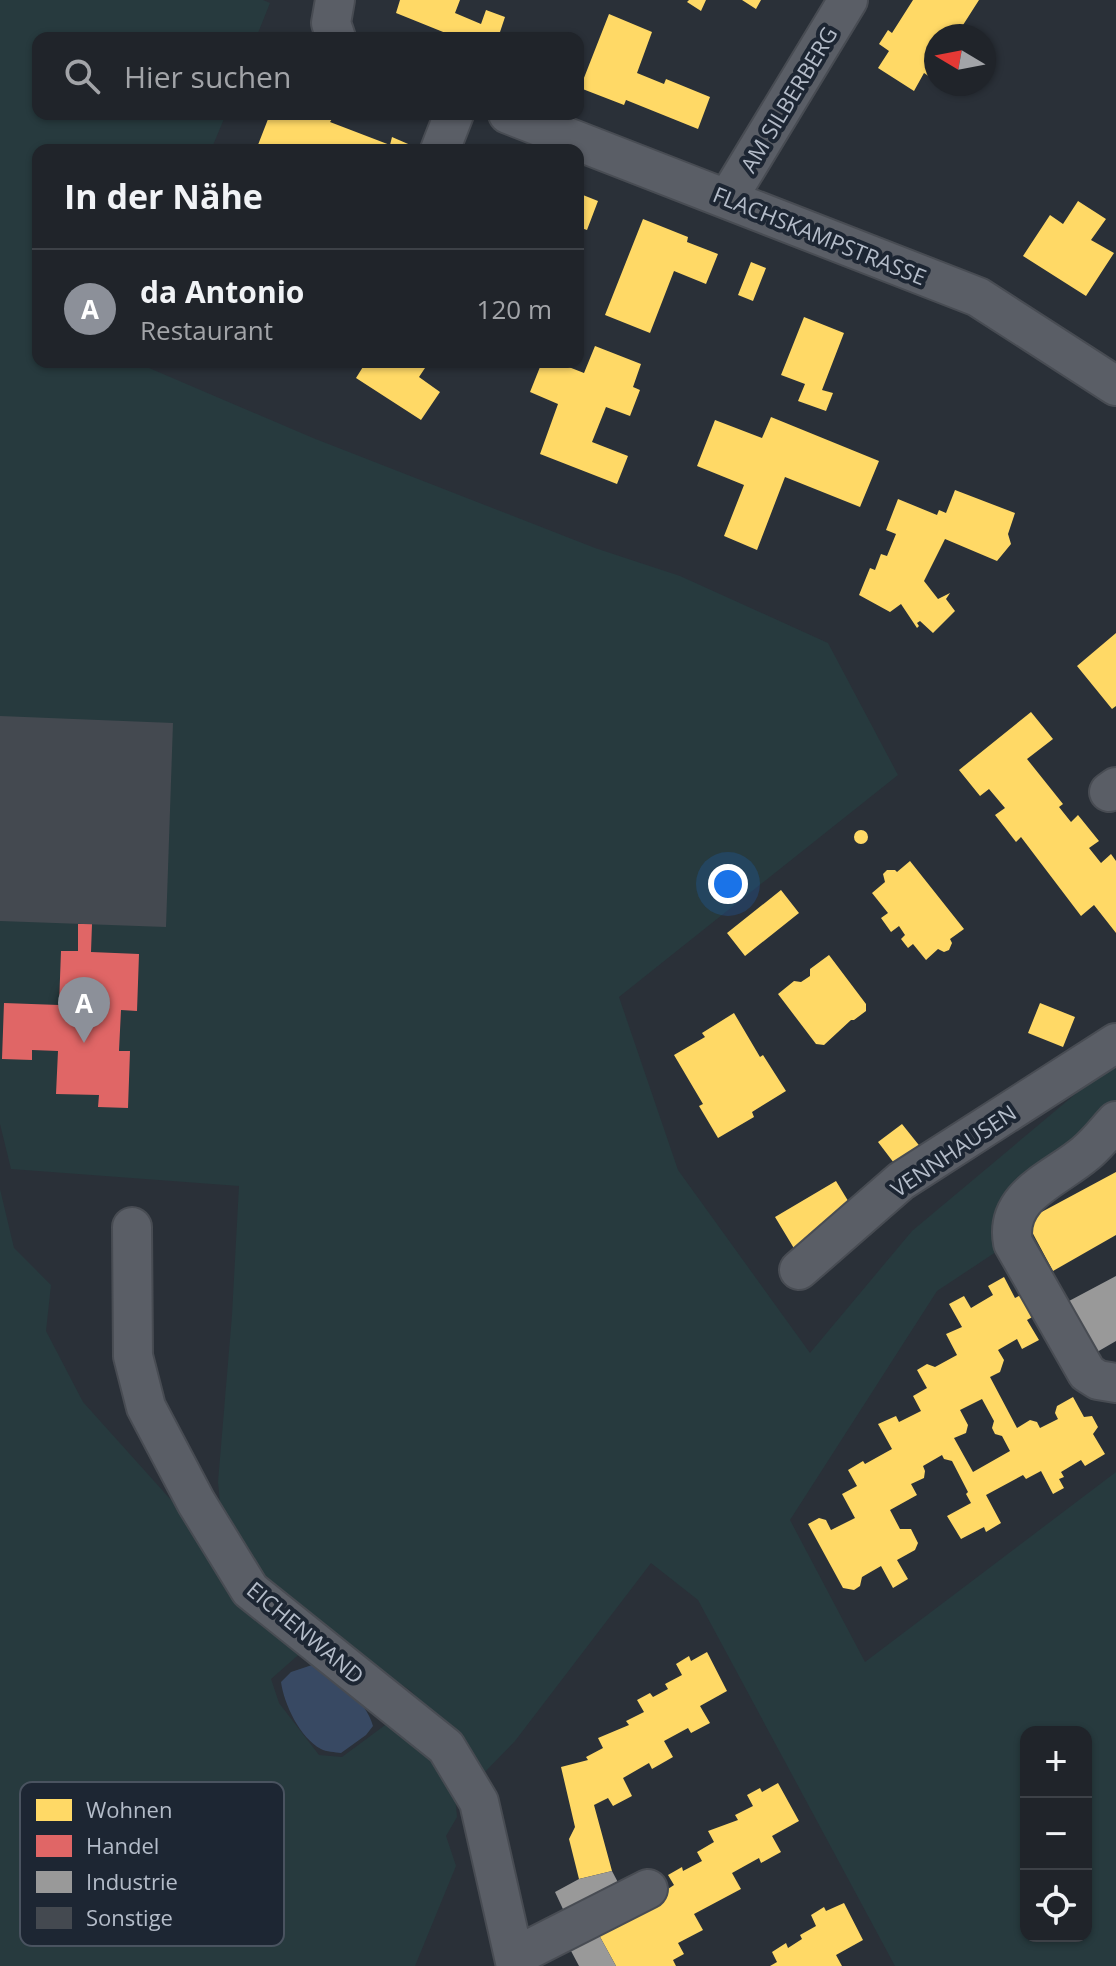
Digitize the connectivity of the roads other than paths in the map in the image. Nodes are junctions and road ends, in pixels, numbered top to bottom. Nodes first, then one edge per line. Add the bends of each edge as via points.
1 (335, 0) edge
2 (848, 0) edge
3 (334, 32) edge
4 (452, 120) edge
5 (524, 120) edge
6 (442, 144) edge
7 (728, 198) junction
8 (1116, 386) edge
9 (1116, 1043) edge
10 (1116, 1121) edge
11 (132, 1227) dead end
12 (799, 1270) dead end
13 (1116, 1383) edge
14 (648, 1889) dead end
15 (515, 1961) edge

1 - 3 street
2 - 7 street, AM SILBERBERG
4 - 6 street
5 - 7 street, FLACHSKAMPSTRASSE
7 - 8 street, FLACHSKAMPSTRASSE via 978,297
9 - 12 street, VENNHAUSEN via 901,1181
10 - 13 street via 1087,1152 1018,1206 1012,1218 1013,1243 1087,1373
11 - 15 street, EICHENWAND via 133,1356 146,1407 250,1590 446,1747 479,1802
14 - 15 street

